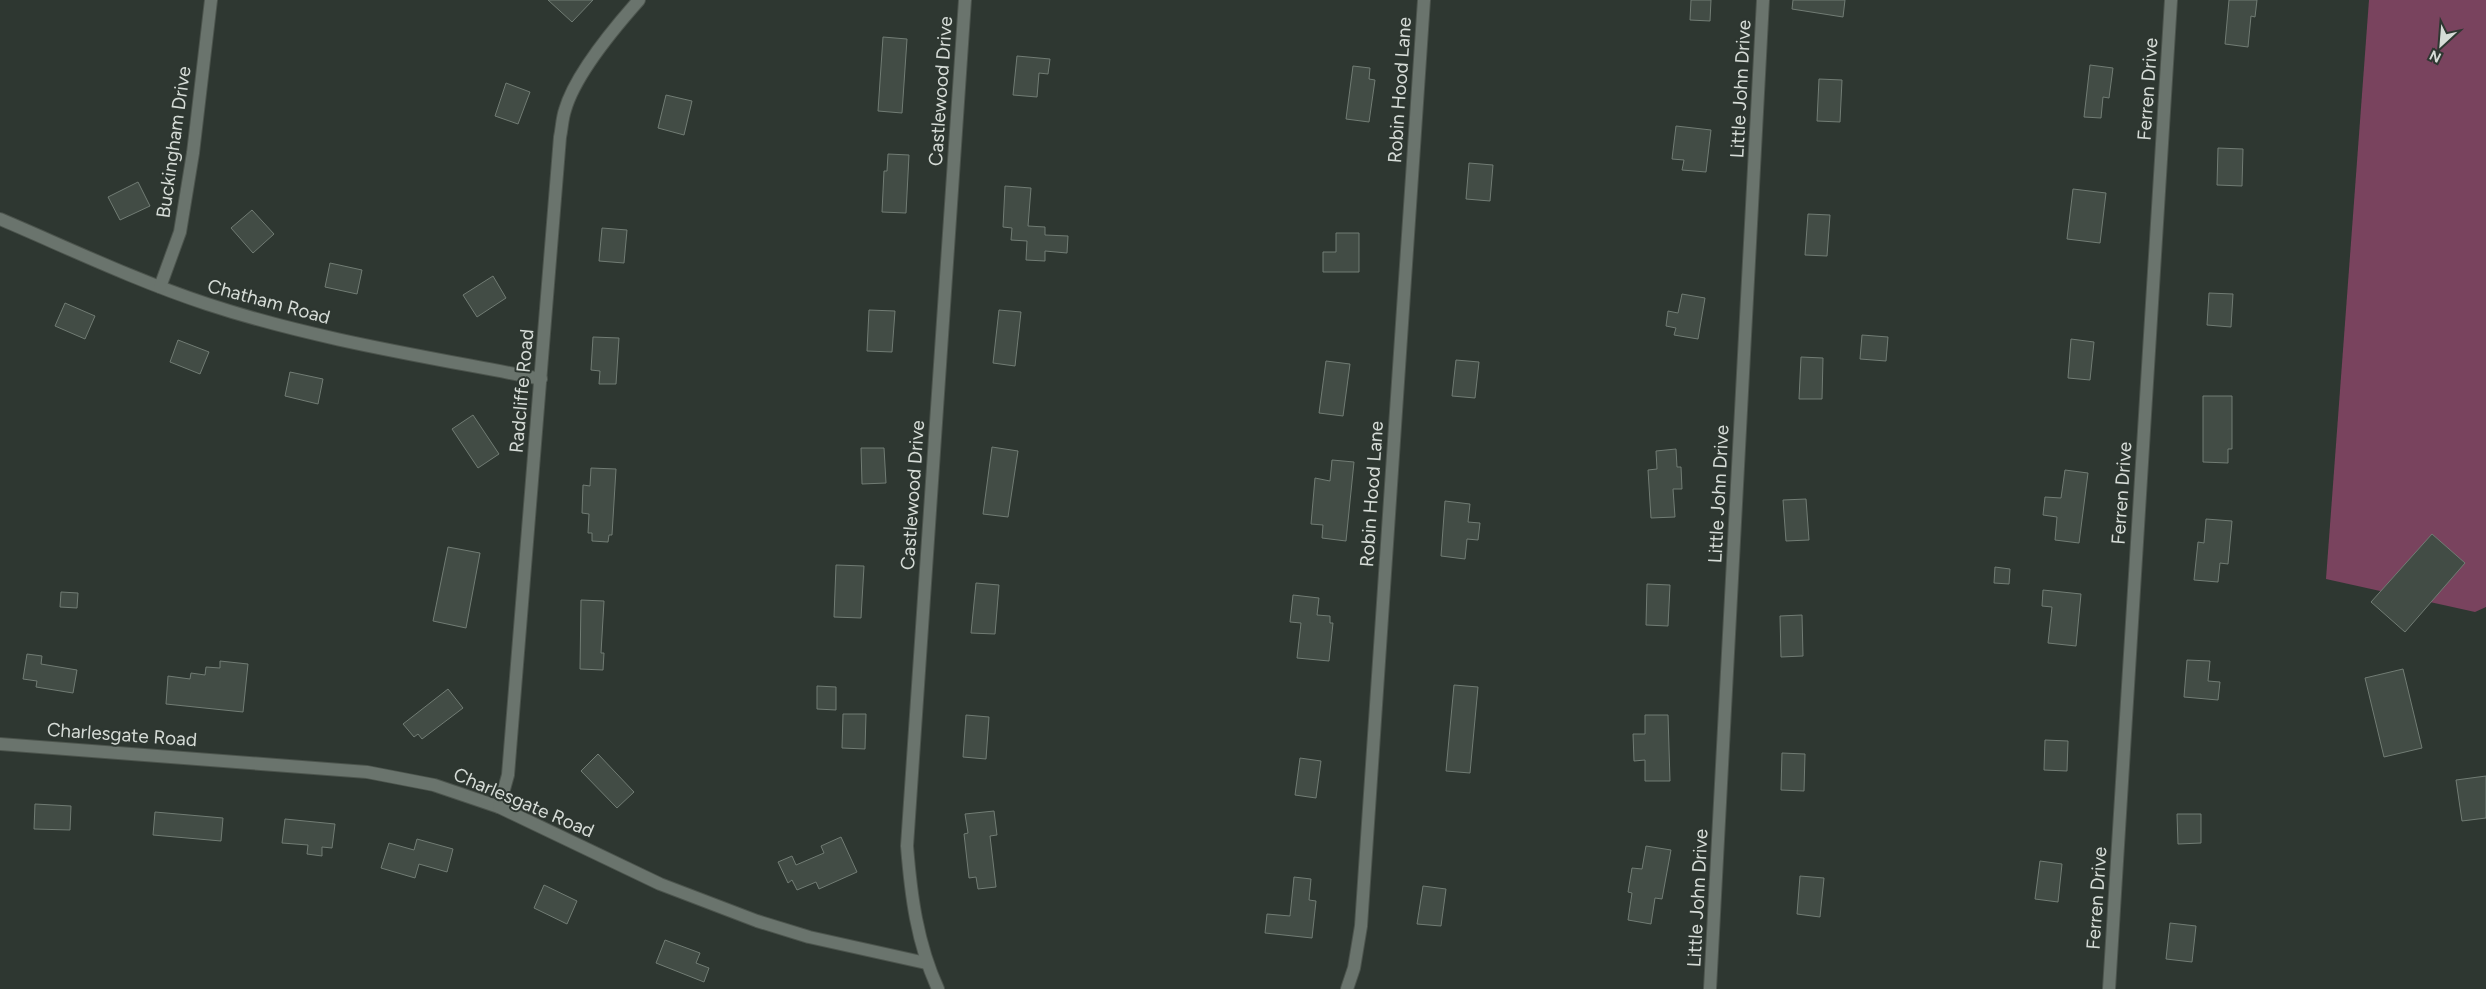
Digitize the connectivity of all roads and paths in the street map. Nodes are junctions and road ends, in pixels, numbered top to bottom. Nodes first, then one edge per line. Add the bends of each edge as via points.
1 (211, 0) edge
2 (639, 0) edge
3 (965, 0) edge
4 (1424, 0) edge
5 (1763, 0) edge
6 (2171, 0) edge
7 (0, 220) edge
8 (160, 287) junction
9 (541, 379) junction
10 (0, 744) edge
11 (499, 807) junction
12 (926, 963) junction
13 (938, 989) edge
14 (1347, 989) edge
15 (1710, 989) edge
16 (2109, 989) edge

1 - 8 street, Buckingham Drive via 180,232
2 - 9 street, Radcliffe Road via 580,78 565,110 560,137
3 - 12 street, Castlewood Drive via 906,846 916,928
4 - 14 street, Robin Hood Lane via 1360,926 1354,968
5 - 15 street, Little John Drive
6 - 16 street, Ferren Drive
7 - 8 street, Chatham Road
8 - 9 street, Chatham Road via 298,330
9 - 11 street, Radcliffe Road via 508,775
10 - 11 street, Charlesgate Road via 367,772 434,784
11 - 12 street, Charlesgate Road via 660,884 757,922
12 - 13 street, Castlewood Drive

